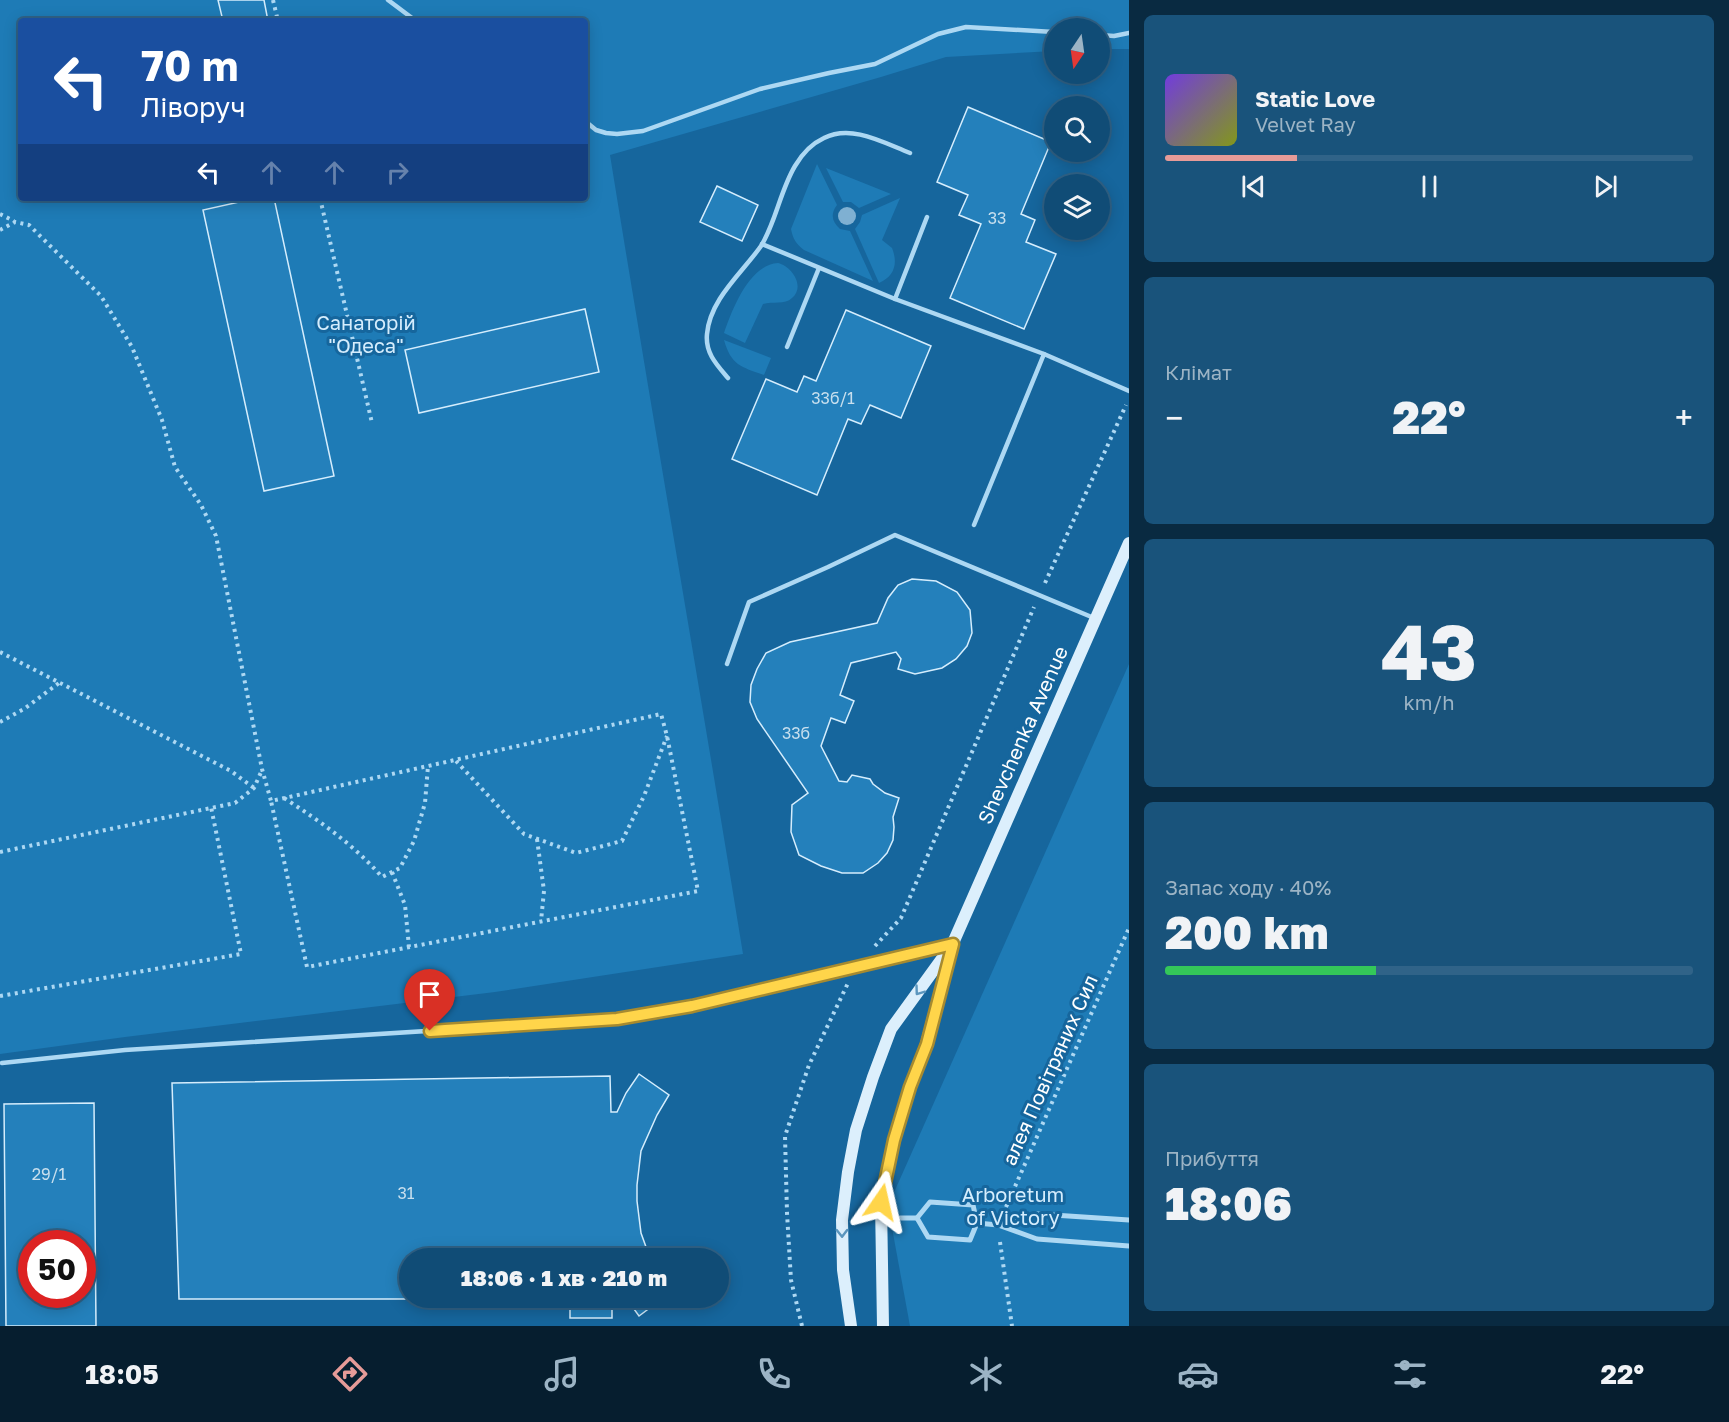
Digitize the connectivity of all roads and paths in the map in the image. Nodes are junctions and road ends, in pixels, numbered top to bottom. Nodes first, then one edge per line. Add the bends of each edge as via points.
1 (273, 0) edge
2 (388, 0) edge
3 (277, 18) edge
4 (412, 18) edge
5 (1044, 31) edge
6 (1129, 33) edge
7 (1110, 36) edge
8 (588, 123) edge
9 (910, 153) dead end
10 (321, 201) edge
11 (0, 214) edge
12 (927, 217) dead end
13 (15, 222) junction
14 (0, 230) edge
15 (762, 244) junction
16 (819, 268) junction
17 (895, 299) junction
18 (787, 347) dead end
19 (1044, 354) junction
20 (728, 378) dead end
21 (1129, 391) edge
22 (1129, 398) edge
23 (372, 423) dead end
24 (974, 525) dead end
25 (1129, 543) edge
26 (1040, 594) junction
27 (1095, 619) junction
28 (0, 652) edge
29 (727, 664) dead end
30 (60, 682) junction
31 (0, 722) edge
32 (667, 736) junction
33 (456, 760) junction
34 (428, 766) junction
35 (262, 769) junction
36 (254, 788) junction
37 (284, 798) junction
38 (271, 801) junction
39 (211, 807) junction
40 (537, 839) junction
41 (0, 852) edge
42 (392, 872) junction
43 (541, 921) junction
44 (1129, 927) edge
45 (953, 944) junction
46 (409, 947) junction
47 (856, 967) junction
48 (0, 996) edge
49 (2, 1063) dead end
50 (900, 1218) dead end
51 (917, 1218) junction
52 (1129, 1220) edge
53 (977, 1223) junction
54 (998, 1225) junction
55 (1129, 1246) edge
56 (802, 1326) edge
57 (851, 1326) edge
58 (883, 1326) edge
59 (1012, 1326) edge

1 - 3 path
2 - 4 lane
5 - 8 lane via 966,27 938,34 875,64 760,89 643,131 606,133
6 - 7 lane
9 - 15 lane via 862,134 844,132 825,137 809,147 795,166
10 - 23 path
11 - 13 path
12 - 17 lane
13 - 14 path
13 - 35 path via 29,225 101,296 132,347 162,420 175,467 216,536
15 - 16 lane
15 - 20 lane via 720,300 707,333 708,349
16 - 17 lane
16 - 18 lane
17 - 19 lane
19 - 21 lane
19 - 24 lane
22 - 26 path
25 - 27 main road, Shevchenka Avenue
26 - 27 lane
26 - 29 lane via 895,535 749,602
26 - 47 path via 901,918
27 - 45 main road, Shevchenka Avenue
28 - 30 path
30 - 31 path
30 - 36 path via 231,771
32 - 33 path via 661,714
32 - 40 path via 622,841 576,853
32 - 43 path via 698,891
33 - 34 path
33 - 40 path via 524,834
34 - 37 path
34 - 42 path via 425,803 414,841 400,868
35 - 36 path
35 - 38 path
36 - 39 path via 235,802
37 - 38 path
37 - 42 path via 324,824 382,877
38 - 46 path via 307,967
39 - 41 path
39 - 48 path via 241,954
40 - 43 path via 544,891
42 - 46 path via 405,905
43 - 46 path
44 - 54 path, алея Повітряних Сил
45 - 47 lane
45 -> 57 main road, Shevchenka Avenue via 891,1029 856,1130 842,1220 843,1270
45 - 58 main road, Shevchenka Avenue via 927,1044 894,1140 881,1202
47 - 49 lane via 692,1006 617,1019 126,1050
47 - 56 path via 809,1065 785,1136 791,1280
50 - 51 street
51 - 53 street via 930,1202 973,1205
51 - 53 street via 928,1237 970,1240
52 - 54 street via 1038,1214
53 - 54 street
54 - 55 street via 1037,1239
54 - 59 path

